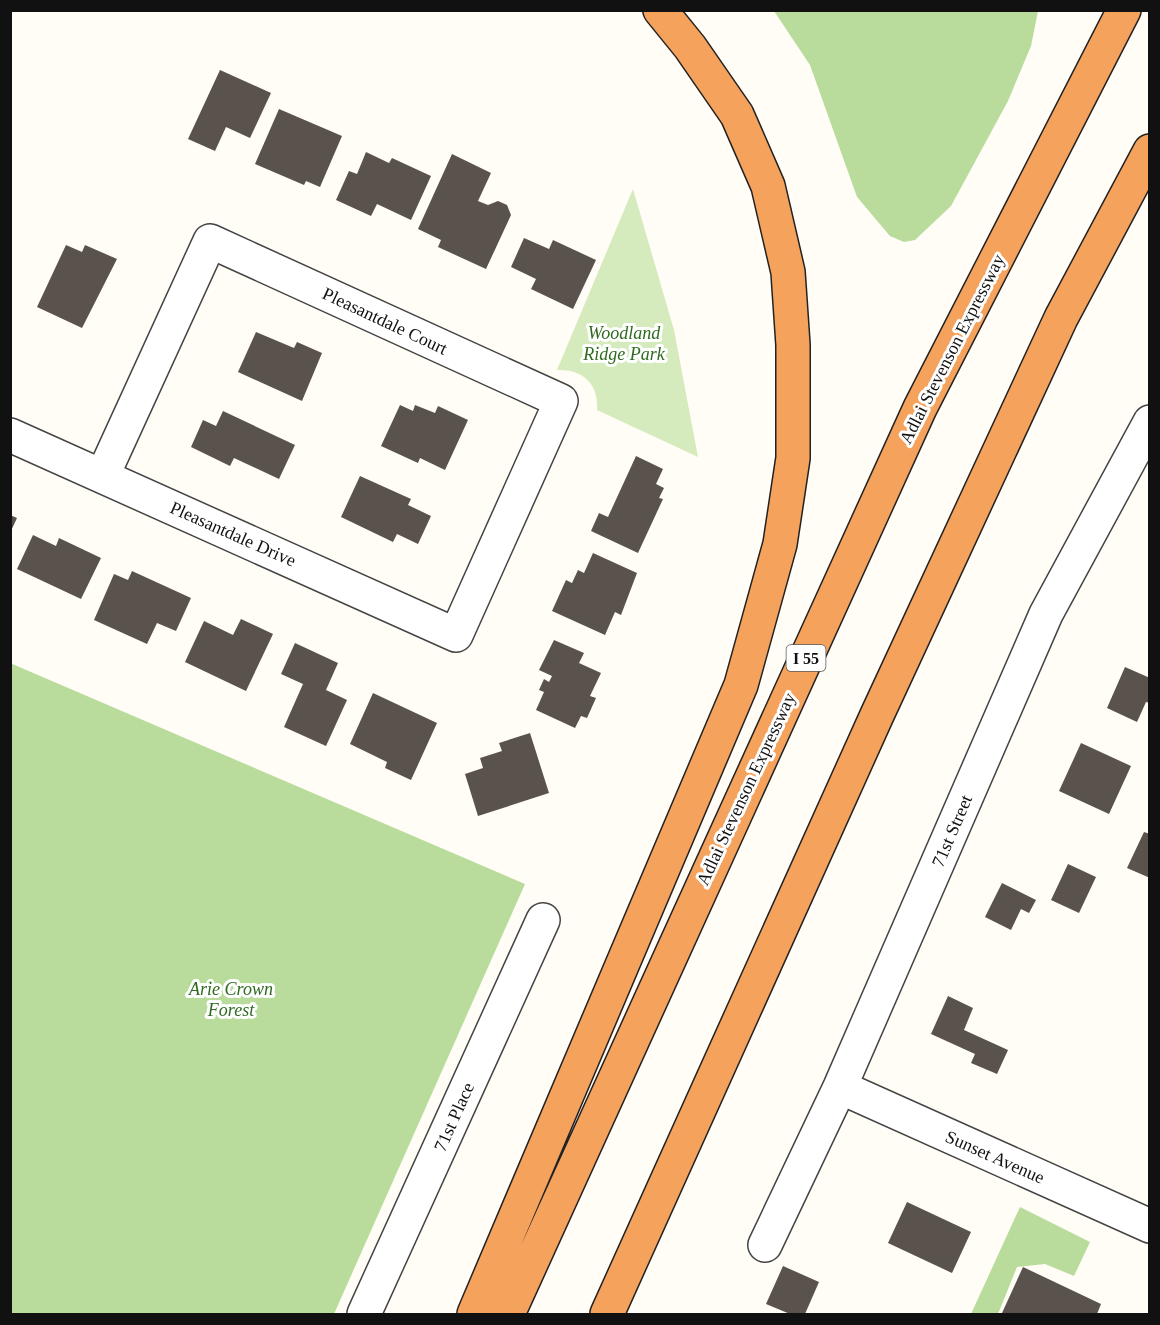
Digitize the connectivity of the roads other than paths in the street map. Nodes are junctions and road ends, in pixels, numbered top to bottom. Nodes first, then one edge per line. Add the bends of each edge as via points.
1 (660, 10) edge
2 (1124, 10) edge
3 (1149, 151) edge
4 (1149, 422) edge
5 (10, 435) edge
6 (102, 475) junction
7 (456, 635) joint
8 (543, 920) dead end
9 (840, 1087) junction
10 (1149, 1226) edge
11 (765, 1245) dead end
12 (364, 1314) edge
13 (474, 1314) edge
14 (508, 1314) edge
15 (607, 1314) edge

1 - 13 highway via 736,115 768,186 788,272 793,345 793,458 780,544 741,685
2 - 14 highway, Adlai Stevenson Expressway / I 55 via 920,408
3 - 15 highway via 1061,318
4 - 9 street, 71st Street via 1046,614
5 - 6 street, Pleasantdale Drive
6 - 7 street, Pleasantdale Drive
6 - 7 street, Pleasantdale Court via 210,241 561,401
8 - 12 street, 71st Place
9 - 10 street, Sunset Avenue
9 - 11 street, 71st Street

